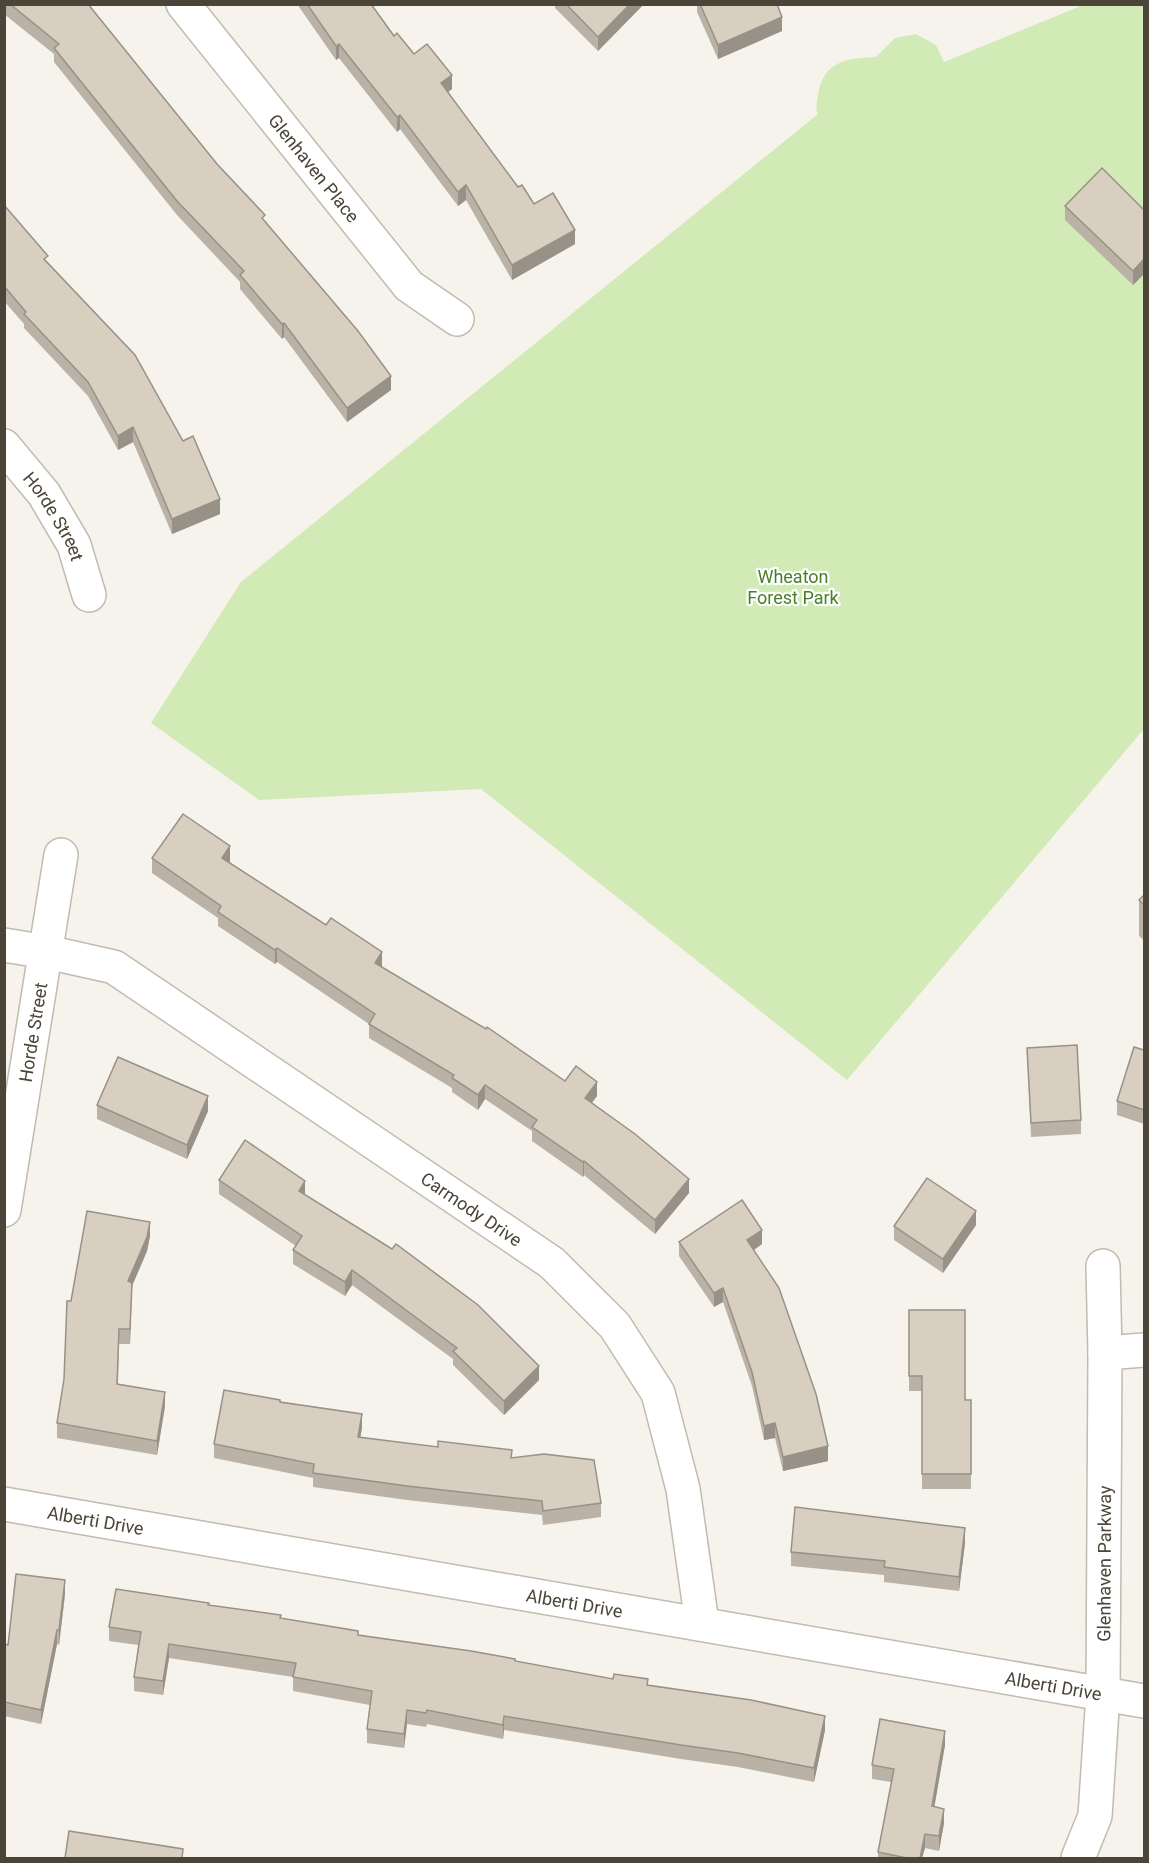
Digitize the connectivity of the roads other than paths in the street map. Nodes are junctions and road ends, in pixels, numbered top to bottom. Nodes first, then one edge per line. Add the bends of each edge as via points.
1 (183, 4) edge
2 (457, 319) dead end
3 (4, 446) edge
4 (89, 595) dead end
5 (61, 855) dead end
6 (4, 945) edge
7 (47, 952) junction
8 (4, 1210) edge
9 (1103, 1266) dead end
10 (1144, 1350) edge
11 (1105, 1353) junction
12 (4, 1504) edge
13 (702, 1623) junction
14 (1103, 1694) junction
15 (1144, 1701) edge
16 (1078, 1858) edge

1 - 2 street, Glenhaven Place via 409,286
3 - 4 street, Horde Street via 44,494 74,544
5 - 7 street, Horde Street
6 - 7 street, Carmody Drive
7 - 8 street, Horde Street
7 - 13 street, Carmody Drive via 114,967 552,1263 615,1326 658,1393 683,1489
9 - 11 street, Glenhaven Parkway
10 - 11 street
11 - 14 street, Glenhaven Parkway
12 - 13 street, Alberti Drive
13 - 14 street, Alberti Drive
14 - 15 street, Alberti Drive
14 - 16 street, Glenhaven Parkway via 1095,1816

